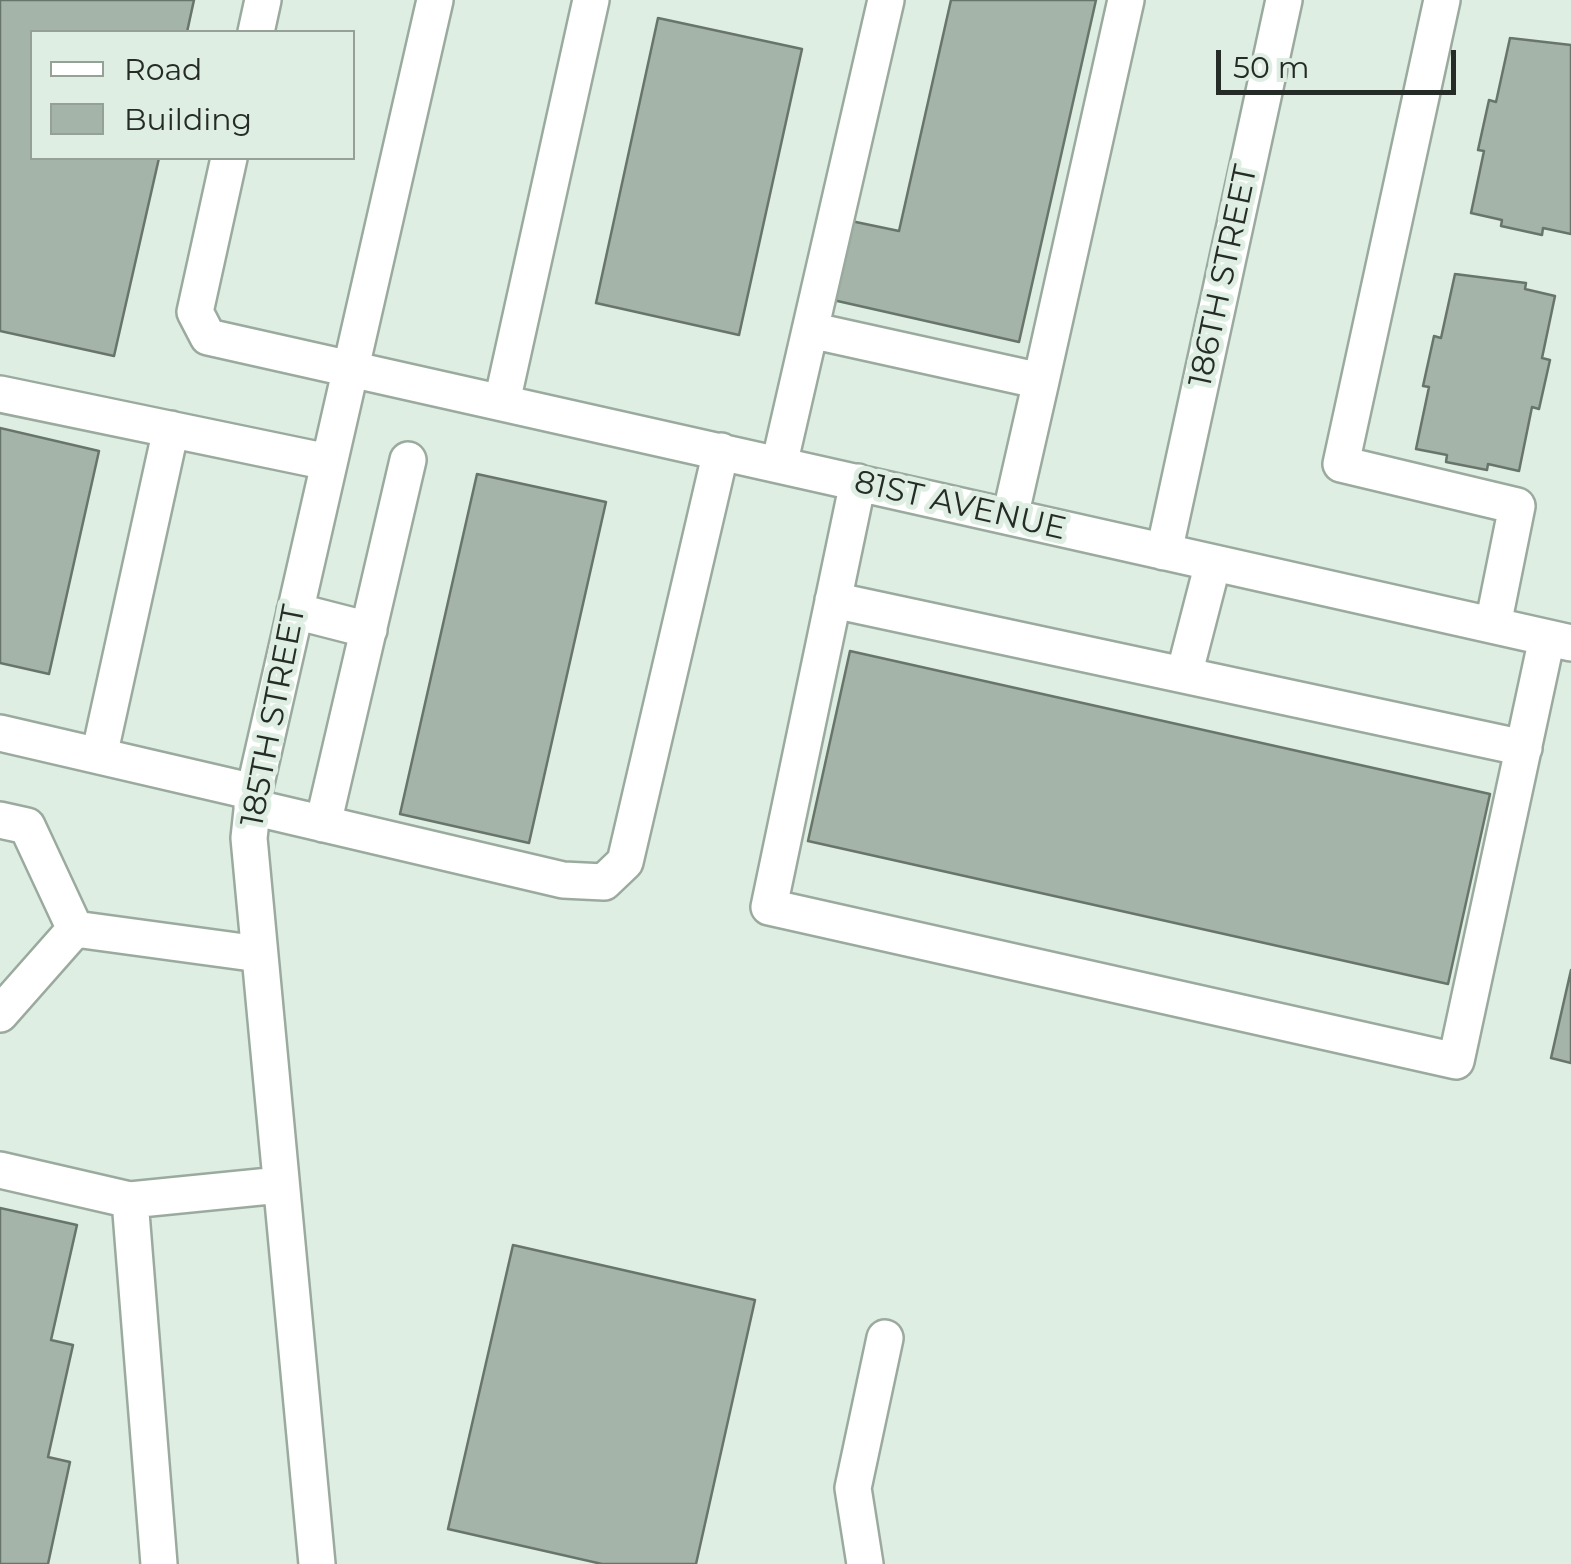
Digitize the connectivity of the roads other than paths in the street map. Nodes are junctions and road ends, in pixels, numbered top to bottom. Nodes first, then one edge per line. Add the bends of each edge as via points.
1 (263, 0) edge
2 (435, 0) edge
3 (591, 0) edge
4 (886, 0) edge
5 (1126, 0) edge
6 (1284, 0) edge
7 (1442, 0) edge
8 (256, 30) edge
9 (229, 160) edge
10 (810, 330) junction
11 (350, 367) junction
12 (1042, 381) junction
13 (0, 394) edge
14 (502, 402) junction
15 (171, 429) junction
16 (721, 451) junction
17 (408, 460) dead end
18 (328, 462) junction
19 (779, 465) junction
20 (858, 482) junction
21 (1010, 517) junction
22 (1164, 552) junction
23 (1213, 563) junction
24 (833, 600) junction
25 (295, 611) junction
26 (1492, 625) junction
27 (369, 630) junction
28 (1559, 640) edge
29 (1184, 675) junction
30 (0, 733) edge
31 (1524, 748) junction
32 (99, 756) junction
33 (253, 799) junction
34 (0, 820) edge
35 (323, 824) junction
36 (76, 929) junction
37 (258, 954) junction
38 (0, 1014) edge
39 (0, 1170) edge
40 (280, 1185) junction
41 (130, 1200) junction
42 (885, 1338) dead end
43 (159, 1564) edge
44 (317, 1564) edge
45 (866, 1564) edge

1 - 8 street
2 - 11 street, 185TH STREET
3 - 14 street
4 - 10 street
5 - 12 street
6 - 22 street, 186TH STREET
7 - 26 street via 1341,464 1517,506
9 - 11 street, 81ST AVENUE via 195,312 208,337
10 - 12 street
10 - 19 street
11 - 14 street, 81ST AVENUE
11 - 18 street, 185TH STREET
12 - 21 street
13 - 15 street
14 - 16 street, 81ST AVENUE
15 - 18 street
15 - 32 street
16 - 19 street, 81ST AVENUE
16 - 35 street via 625,862 604,882 563,880
17 - 27 street
18 - 25 street, 185TH STREET
19 - 20 street, 81ST AVENUE
20 - 21 street, 81ST AVENUE
20 - 24 street
21 - 22 street, 81ST AVENUE
22 - 23 street, 81ST AVENUE
23 - 26 street, 81ST AVENUE
23 - 29 street
24 - 29 street
24 - 31 street via 769,906 1456,1061
25 - 27 street
25 - 33 street, 185TH STREET
26 - 28 street, 81ST AVENUE
27 - 35 street
28 - 31 street
29 - 31 street
30 - 32 street
32 - 33 street
33 - 35 street
33 - 37 street, 185TH STREET
34 - 36 street via 27,826
36 - 37 street
36 - 38 street
37 - 40 street, 185TH STREET
39 - 41 street
40 - 41 street
40 - 44 street, 185TH STREET
41 - 43 street
42 - 45 street via 853,1488

